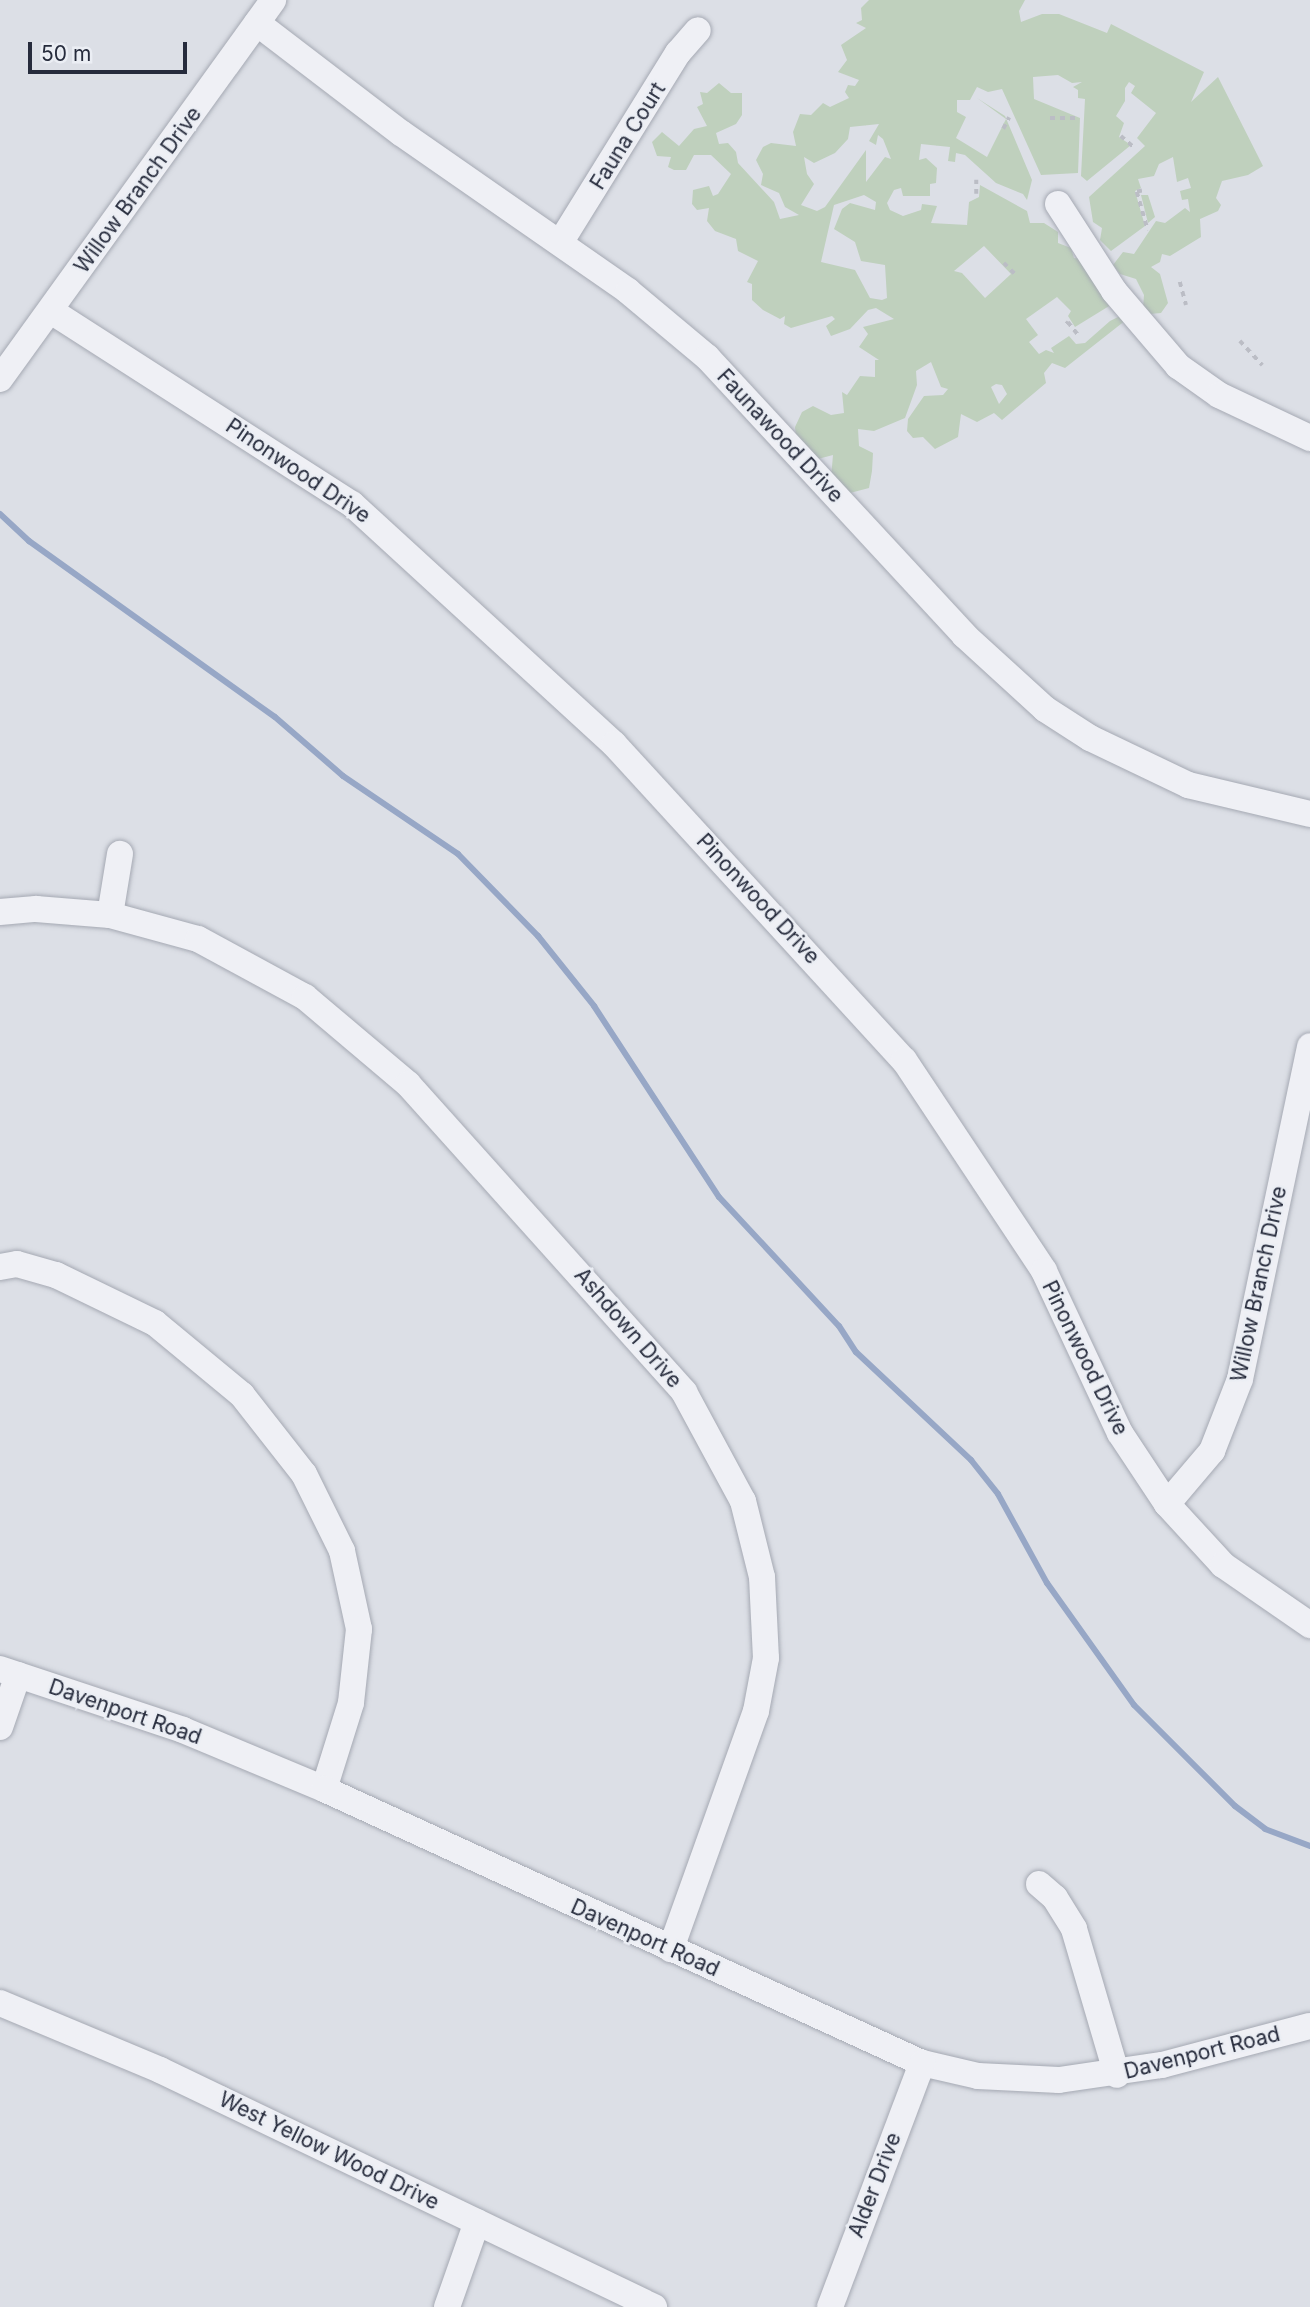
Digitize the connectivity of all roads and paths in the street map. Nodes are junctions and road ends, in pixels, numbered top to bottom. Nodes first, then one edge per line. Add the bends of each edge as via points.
1 (273, 0) edge
2 (257, 23) junction
3 (698, 30) dead end
4 (1009, 117) dead end
5 (1050, 118) dead end
6 (1080, 118) dead end
7 (1003, 129) dead end
8 (1121, 136) dead end
9 (1135, 148) dead end
10 (976, 180) dead end
11 (1142, 191) dead end
12 (975, 194) dead end
13 (1058, 204) dead end
14 (1148, 230) dead end
15 (560, 243) junction
16 (1004, 263) dead end
17 (1015, 274) dead end
18 (1180, 282) dead end
19 (1186, 305) dead end
20 (51, 311) junction
21 (1066, 324) dead end
22 (1079, 337) dead end
23 (1240, 341) dead end
24 (1262, 365) dead end
25 (0, 379) edge
26 (1310, 438) edge
27 (1310, 814) edge
28 (120, 854) dead end
29 (0, 912) edge
30 (110, 915) junction
31 (1310, 1046) edge
32 (0, 1267) edge
33 (1167, 1504) junction
34 (1310, 1625) edge
35 (9, 1672) edge
36 (0, 1727) edge
37 (324, 1789) junction
38 (1039, 1884) dead end
39 (671, 1950) junction
40 (0, 2003) edge
41 (1310, 2026) edge
42 (922, 2063) junction
43 (1117, 2074) junction
44 (477, 2222) junction
45 (447, 2307) edge
46 (654, 2307) edge
47 (830, 2307) edge

1 - 2 street, Willow Branch Drive
2 - 15 street, Faunawood Drive via 390,125
2 - 20 street, Willow Branch Drive
3 - 15 street, Fauna Court via 678,53
4 - 7 path
5 - 6 path
8 - 9 path
10 - 12 path
11 - 14 path via 1137,192
13 - 26 street via 1114,291 1178,366 1219,395
15 - 27 street, Faunawood Drive via 628,291 707,357 964,635 1045,709 1090,738 1188,785
16 - 17 path
18 - 19 path
20 - 25 street, Willow Branch Drive
20 - 33 street, Pinonwood Drive via 352,504 614,744 904,1060 1044,1271 1120,1433
21 - 22 path via 1068,321
23 - 24 path
28 - 30 street
29 - 30 street, Ashdown Drive via 36,909
30 - 39 street, Ashdown Drive via 198,939 240,958 305,997 362,1042 449,1128 636,1333 684,1392 717,1446 743,1501 756,1545 766,1603 766,1658 756,1711
31 - 33 street, Willow Branch Drive via 1240,1379 1212,1451
32 - 37 street via 17,1264 56,1275 155,1323 242,1395 304,1474 342,1551 359,1629 351,1703
33 - 34 street, Pinonwood Drive via 1223,1565
35 - 36 street
35 - 37 street, Davenport Road via 183,1730
37 - 39 street, Davenport Road
38 - 43 street via 1055,1898 1073,1929
39 - 42 street, Davenport Road
40 - 44 street, West Yellow Wood Drive via 160,2070
41 - 43 street, Davenport Road
42 - 43 street, Davenport Road via 978,2076 1035,2080
42 - 47 street, Alder Drive
44 - 45 street
44 - 46 street, West Yellow Wood Drive

